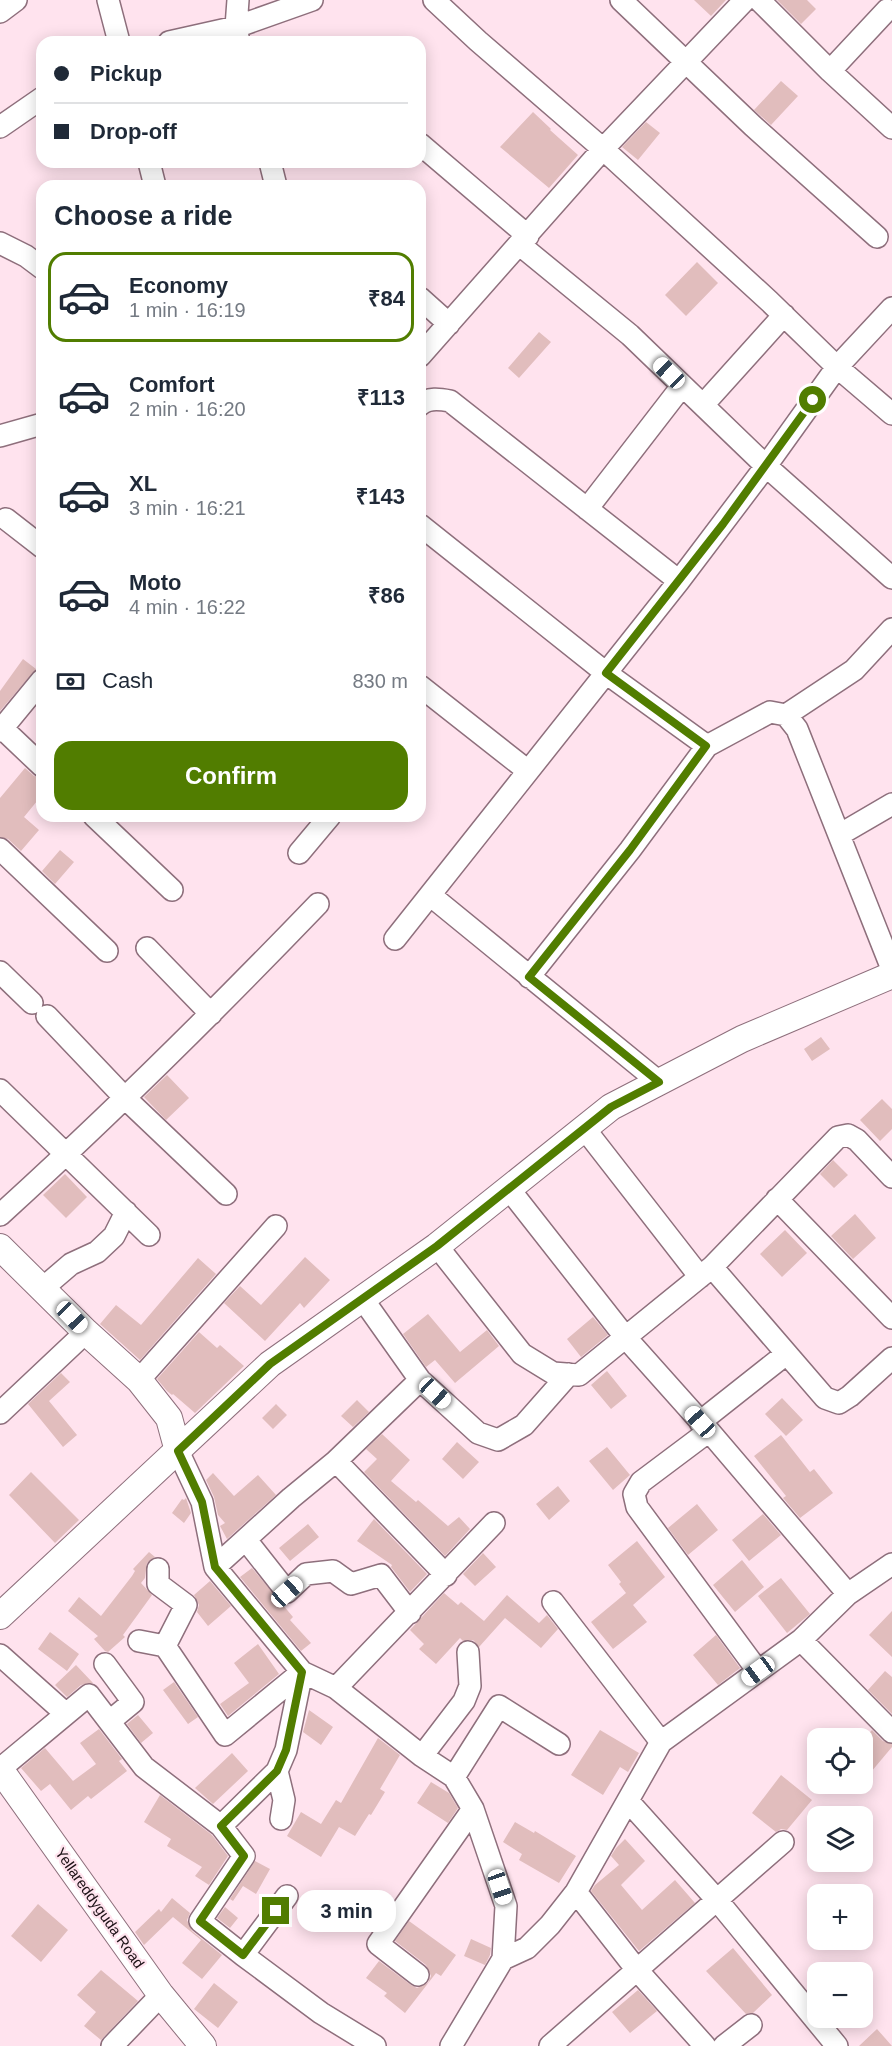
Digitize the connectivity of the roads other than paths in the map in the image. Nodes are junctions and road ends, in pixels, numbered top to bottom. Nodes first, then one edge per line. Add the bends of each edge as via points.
1 (16, 0) edge
2 (108, 0) edge
3 (238, 0) edge
4 (312, 0) edge
5 (434, 0) edge
6 (621, 0) edge
7 (745, 0) edge
8 (759, 0) edge
9 (887, 10) dead end
10 (0, 12) edge
11 (238, 34) edge
12 (117, 36) edge
13 (221, 36) edge
14 (687, 61) junction
15 (831, 71) junction
16 (36, 102) edge
17 (0, 127) edge
18 (892, 128) edge
19 (603, 149) junction
20 (426, 150) edge
21 (877, 237) dead end
22 (524, 241) junction
23 (0, 243) edge
24 (36, 264) edge
25 (426, 303) edge
26 (892, 308) edge
27 (784, 315) junction
28 (450, 324) junction
29 (426, 350) edge
30 (837, 368) junction
31 (682, 386) junction
32 (426, 400) edge
33 (703, 405) junction
34 (892, 414) edge
35 (36, 426) edge
36 (0, 436) edge
37 (766, 466) junction
38 (587, 509) junction
39 (6, 519) dead end
40 (426, 530) edge
41 (36, 542) edge
42 (892, 578) edge
43 (679, 580) junction
44 (892, 629) edge
45 (606, 673) junction
46 (36, 687) edge
47 (426, 696) edge
48 (786, 715) junction
49 (1, 730) edge
50 (706, 746) junction
51 (36, 761) edge
52 (528, 771) junction
53 (892, 804) edge
54 (100, 822) edge
55 (325, 822) edge
56 (839, 835) junction
57 (0, 849) edge
58 (299, 853) dead end
59 (172, 890) dead end
60 (430, 895) junction
61 (318, 904) dead end
62 (395, 939) dead end
63 (147, 948) dead end
64 (107, 951) dead end
65 (892, 969) edge
66 (0, 972) edge
67 (892, 975) edge
68 (529, 977) junction
69 (211, 1014) junction
70 (659, 1082) junction
71 (0, 1090) edge
72 (125, 1098) junction
73 (584, 1128) junction
74 (67, 1154) junction
75 (892, 1177) edge
76 (509, 1189) junction
77 (226, 1194) dead end
78 (777, 1199) junction
79 (126, 1212) junction
80 (0, 1215) edge
81 (276, 1226) dead end
82 (149, 1235) dead end
83 (437, 1246) junction
84 (4, 1256) edge
85 (706, 1272) junction
86 (43, 1288) junction
87 (362, 1298) junction
88 (892, 1318) edge
89 (86, 1332) junction
90 (626, 1338) junction
91 (786, 1354) junction
92 (892, 1358) edge
93 (569, 1374) junction
94 (139, 1380) junction
95 (420, 1380) junction
96 (0, 1413) edge
97 (705, 1426) junction
98 (178, 1451) junction
99 (336, 1461) junction
100 (494, 1523) dead end
101 (246, 1540) junction
102 (215, 1567) junction
103 (158, 1569) dead end
104 (889, 1572) edge
105 (446, 1575) junction
106 (848, 1594) junction
107 (553, 1602) dead end
108 (410, 1613) junction
109 (0, 1616) edge
110 (801, 1640) junction
111 (139, 1641) dead end
112 (165, 1646) junction
113 (468, 1653) dead end
114 (0, 1654) edge
115 (105, 1664) dead end
116 (758, 1671) junction
117 (302, 1672) junction
118 (336, 1688) junction
119 (65, 1713) junction
120 (110, 1721) junction
121 (892, 1732) edge
122 (661, 1742) junction
123 (559, 1744) dead end
124 (422, 1756) junction
125 (0, 1769) edge
126 (277, 1771) junction
127 (454, 1777) junction
128 (628, 1801) junction
129 (472, 1809) junction
130 (281, 1819) dead end
131 (221, 1826) junction
132 (783, 1842) dead end
133 (576, 1892) junction
134 (287, 1896) dead end
135 (717, 1900) junction
136 (243, 1955) junction
137 (503, 1959) junction
138 (637, 1970) junction
139 (418, 1975) dead end
140 (161, 1995) junction
141 (752, 2025) dead end
142 (112, 2046) edge
143 (202, 2046) edge
144 (375, 2046) edge
145 (451, 2046) edge
146 (550, 2046) edge
147 (705, 2046) edge
148 (724, 2046) edge
149 (837, 2046) edge

1 - 10 street
2 - 12 street
3 - 11 street
4 - 11 street
5 - 19 street
6 - 14 street
7 - 14 street
8 - 15 street
9 - 15 street
11 - 13 street
14 - 19 street
14 - 21 street
15 - 18 street
16 - 17 street
19 - 22 street
19 - 27 street
20 - 22 street
22 - 28 street
22 - 31 street
23 - 24 street
25 - 28 street
26 - 30 street
27 - 30 street
27 - 33 street
28 - 29 street
30 - 34 street
30 - 37 street
31 - 33 street
31 - 38 street
32 - 38 street via 450,401
33 - 37 street
35 - 36 street
37 - 42 street
37 - 43 street
38 - 43 street
39 - 41 street
40 - 45 street
43 - 45 street
44 - 48 street via 854,670
45 - 50 street
45 - 52 street
46 - 49 street
47 - 52 street
48 - 50 street via 770,712
48 - 56 street via 797,729
49 - 51 street
50 - 68 street
52 - 60 street
53 - 56 street
54 - 59 street
55 - 58 street
56 - 65 street
57 - 64 street
60 - 62 street
60 - 68 street
61 - 69 street
63 - 69 street
66 - 72 street
67 - 70 street via 742,1039
68 - 70 street
69 - 72 street
70 - 73 street via 611,1107
71 - 74 street
72 - 74 street
72 - 77 street
73 - 76 street
73 - 85 street
74 - 79 street
74 - 80 street
75 - 78 street via 848,1135 838,1137
76 - 83 street
76 - 90 street
78 - 85 street
78 - 88 street
79 - 82 street
79 - 86 street via 114,1236 97,1252 71,1264
81 - 94 street
83 - 87 street
83 - 93 street via 522,1354 554,1373
84 - 86 street
85 - 90 street
85 - 91 street
86 - 89 street
87 - 95 street
87 - 98 street via 270,1364
89 - 94 street
89 - 96 street
90 - 93 street via 579,1375
90 - 97 street
91 - 92 street via 825,1398 839,1403
91 - 97 street
93 - 95 street via 524,1425 498,1440 478,1433
94 - 98 street via 169,1418
95 - 99 street
97 - 106 street
97 - 116 street via 641,1482 634,1494 637,1507
98 - 102 street via 202,1502
98 - 109 street
99 - 101 street
99 - 105 street
100 - 105 street
101 - 102 street
101 - 108 street via 287,1592 306,1574 333,1572 351,1584 381,1575
102 - 117 street
103 - 112 street via 159,1584 186,1605
104 - 106 street
105 - 108 street
106 - 110 street
107 - 122 street
108 - 118 street
110 - 116 street
110 - 121 street
111 - 112 street
112 - 117 street via 225,1735
113 - 124 street via 470,1686 464,1701
114 - 119 street
115 - 120 street via 133,1702
116 - 122 street
117 - 118 street
117 - 126 street via 286,1750
118 - 124 street
119 - 120 street via 88,1695
119 - 125 street
120 - 131 street via 144,1767
122 - 128 street
123 - 127 street via 499,1706
124 - 127 street
125 - 140 street, Yellareddyguda Road
126 - 130 street via 284,1800
126 - 131 street
127 - 129 street
128 - 133 street
128 - 135 street
129 - 137 street via 506,1906
129 - 139 street via 378,1944
131 - 136 street via 244,1856 200,1921
132 - 135 street
133 - 137 street via 526,1948
133 - 138 street
134 - 136 street
135 - 138 street
135 - 149 street
136 - 144 street via 321,2013
137 - 145 street
138 - 146 street
138 - 147 street
140 - 142 street
140 - 143 street, Yellareddyguda Road
141 - 148 street

